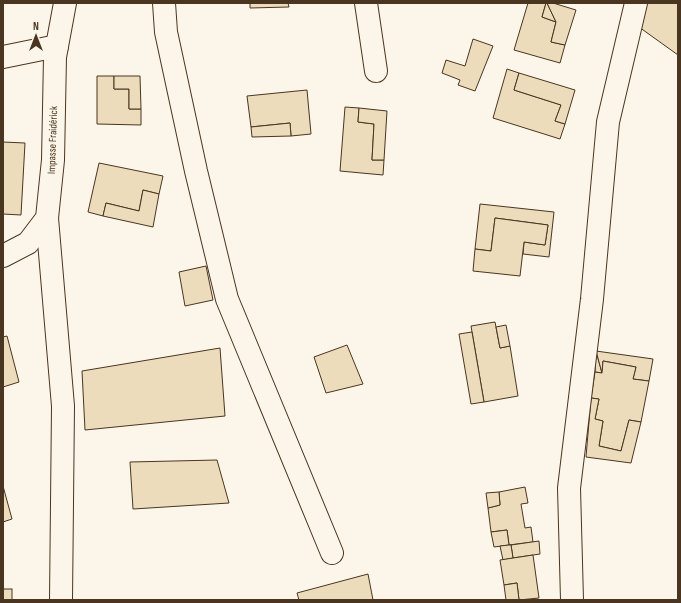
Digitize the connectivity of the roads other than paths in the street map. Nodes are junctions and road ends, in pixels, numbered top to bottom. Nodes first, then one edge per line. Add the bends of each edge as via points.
1 (65, 3) edge
2 (164, 3) edge
3 (366, 3) edge
4 (636, 3) edge
5 (57, 46) junction
6 (3, 57) edge
7 (376, 72) dead end
8 (47, 218) junction
9 (3, 256) edge
10 (332, 553) dead end
11 (62, 600) edge
12 (572, 600) edge

1 - 5 street, Impasse Fraidérick
2 - 10 street via 166,32 227,299
3 - 7 street
4 - 12 street via 608,122 592,299 569,488
5 - 6 street
5 - 8 street, Impasse Fraidérick via 53,160
8 - 9 street via 28,243
8 - 11 street, Impasse Fraidérick via 63,406

